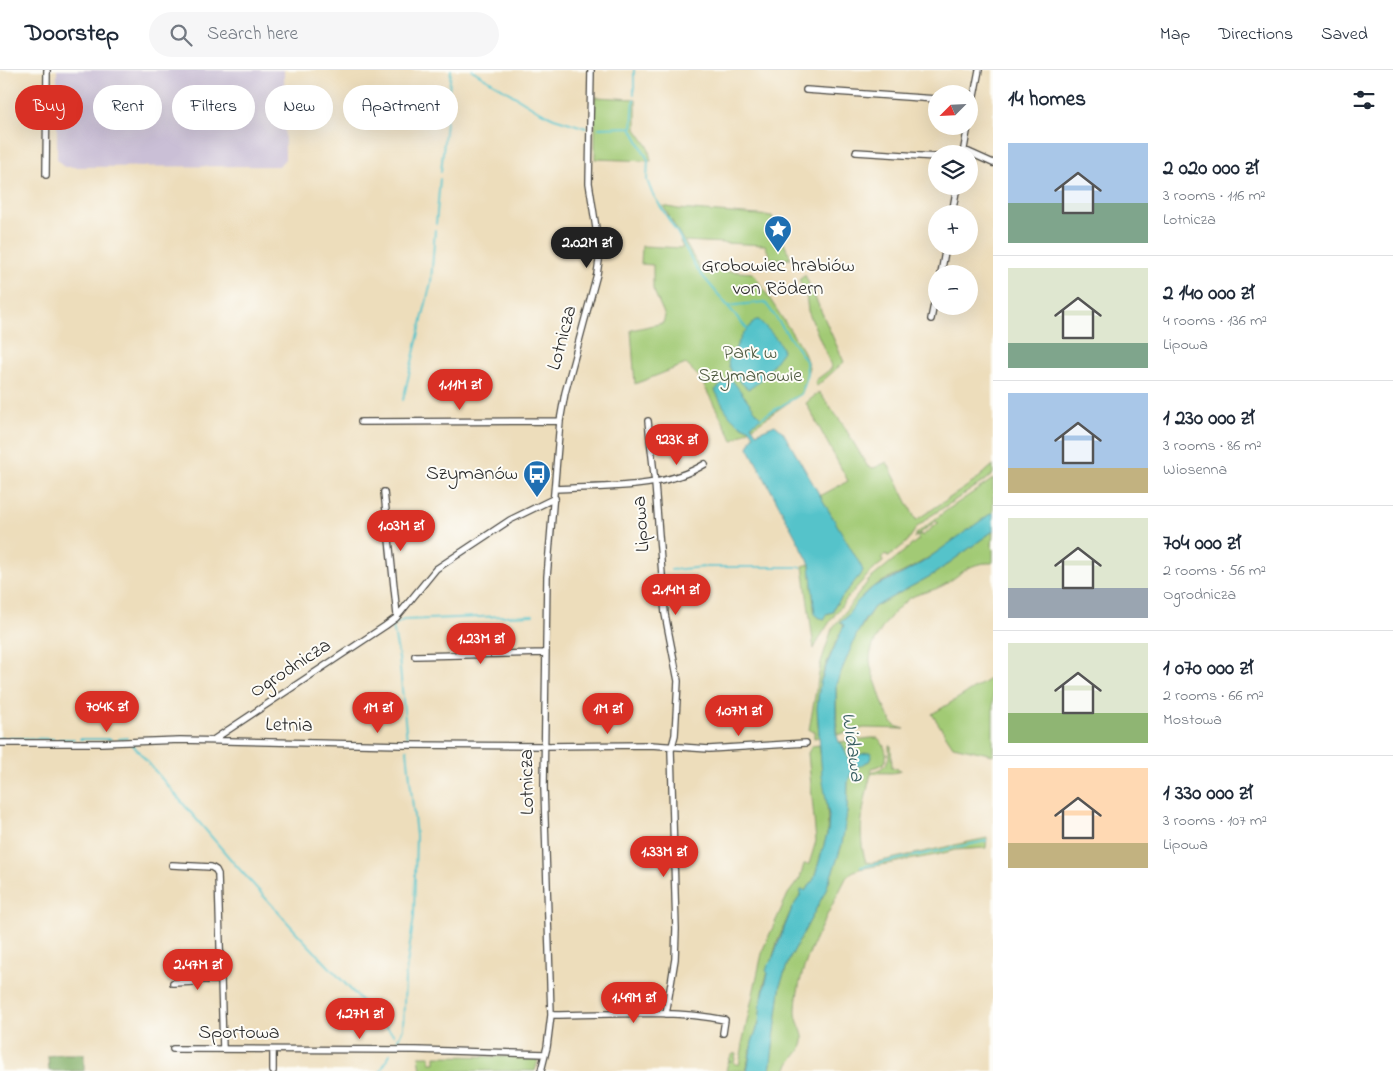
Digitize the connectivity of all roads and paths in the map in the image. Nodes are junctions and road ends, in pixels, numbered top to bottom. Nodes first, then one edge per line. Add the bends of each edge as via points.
1 (47, 70) edge
2 (591, 70) edge
3 (979, 70) edge
4 (975, 85) edge
5 (806, 90) dead end
6 (928, 98) edge
7 (856, 152) dead end
8 (928, 156) edge
9 (978, 158) edge
10 (993, 163) edge
11 (46, 175) dead end
12 (932, 315) edge
13 (931, 319) dead end
14 (560, 421) junction
15 (648, 421) dead end
16 (360, 422) dead end
17 (705, 464) dead end
18 (655, 483) junction
19 (384, 492) dead end
20 (555, 493) junction
21 (397, 615) junction
22 (546, 653) junction
23 (415, 656) dead end
24 (213, 740) junction
25 (0, 742) edge
26 (806, 743) dead end
27 (544, 746) junction
28 (672, 746) junction
29 (172, 865) dead end
30 (221, 980) junction
31 (173, 983) dead end
32 (666, 1014) junction
33 (550, 1015) junction
34 (723, 1033) dead end
35 (173, 1049) dead end
36 (223, 1049) junction
37 (273, 1050) junction
38 (546, 1054) junction
39 (273, 1071) edge
40 (541, 1071) edge

1 - 11 street
2 - 14 street, Lotnicza via 589,183 600,254
3 - 4 street
5 - 6 street
7 - 8 street
9 - 10 street
12 - 13 street
14 - 16 street
14 - 20 street, Lotnicza
15 - 18 street, Lipowa
17 - 18 street, Ogrodnicza via 687,474
18 - 20 street, Ogrodnicza
18 - 28 street, Lipowa via 665,614 678,681
19 - 21 street
20 - 21 street, Ogrodnicza via 436,569
20 - 22 street, Lotnicza via 547,577
21 - 24 street, Ogrodnicza via 378,631
22 - 23 street
22 - 27 street, Lotnicza
24 - 25 street
24 - 27 street, Letnia
26 - 28 street, Letnia via 709,750
27 - 28 street, Letnia
27 - 33 street, Lotnicza
28 - 32 street, Lipowa via 676,929
29 - 30 street via 216,870
30 - 31 street
30 - 36 street
32 - 33 street
32 - 34 street via 725,1020
33 - 38 street, Lotnicza
35 - 36 street, Sportowa
36 - 37 street, Sportowa
37 - 38 street, Sportowa
37 - 39 street
38 - 40 street, Lotnicza

